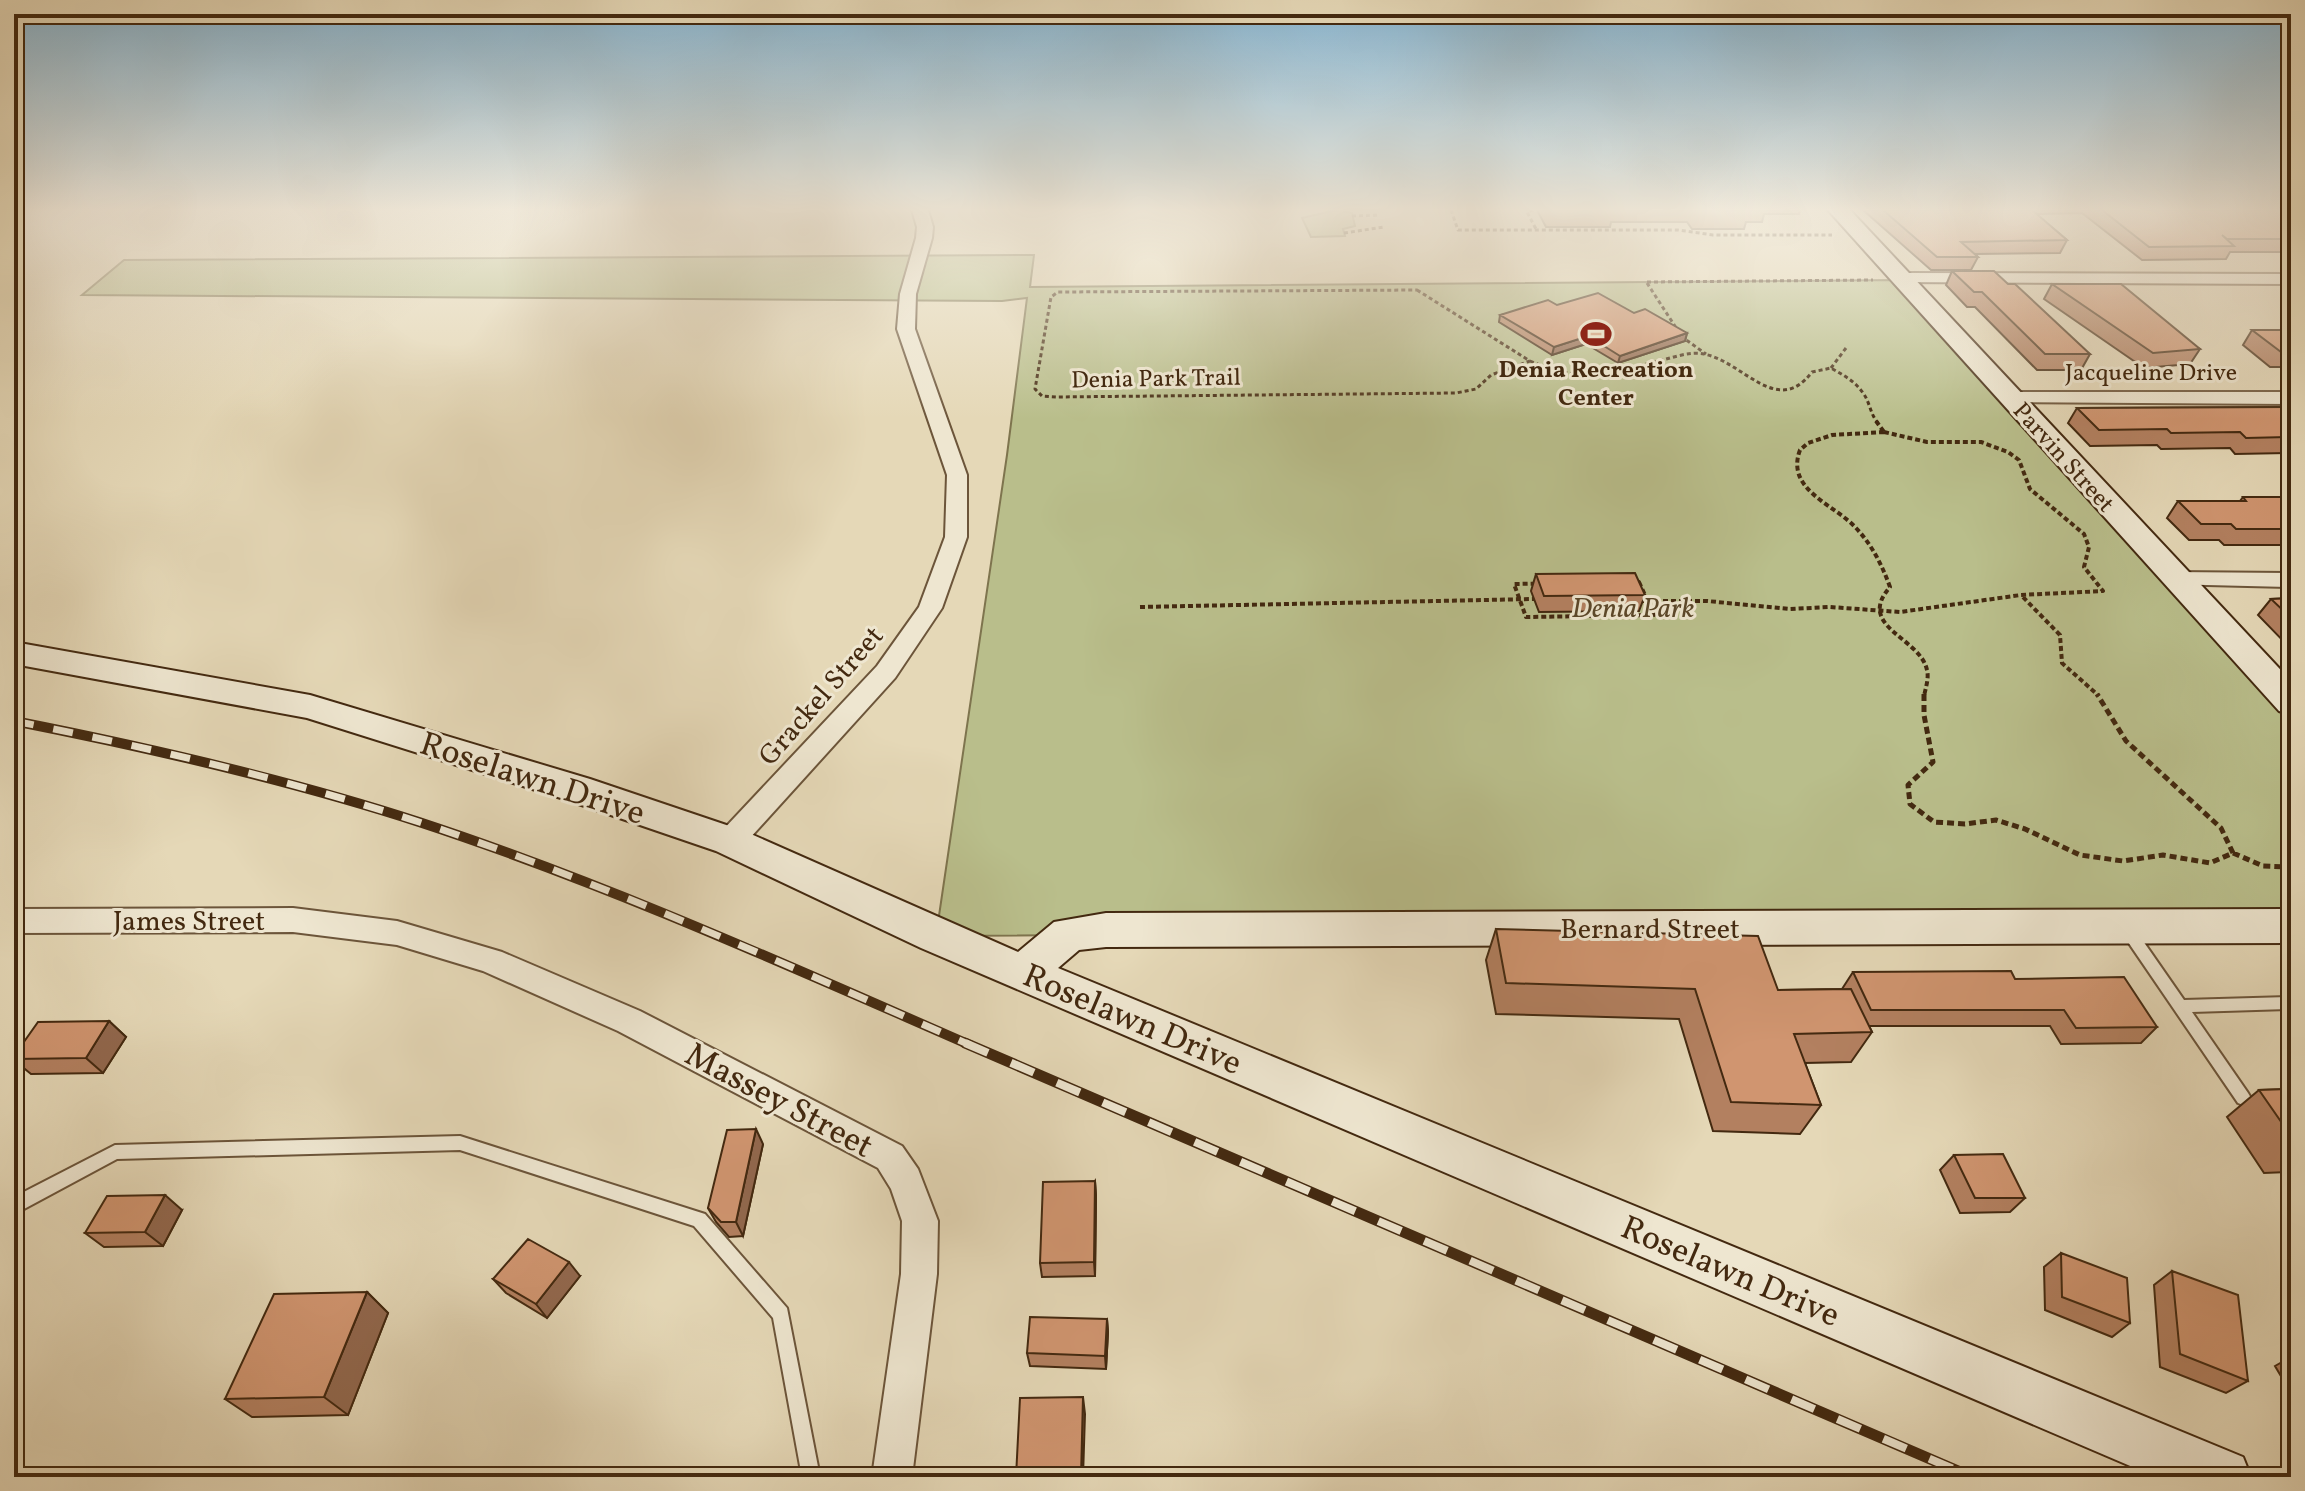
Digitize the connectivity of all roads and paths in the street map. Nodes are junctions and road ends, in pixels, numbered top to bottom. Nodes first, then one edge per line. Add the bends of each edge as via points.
1 (1901, 279) edge
2 (912, 280) edge
3 (1852, 280) edge
4 (1846, 348) dead end
5 (1706, 354) junction
6 (1530, 361) junction
7 (1831, 368) junction
8 (2011, 398) junction
9 (2291, 398) edge
10 (1884, 432) junction
11 (2174, 579) junction
12 (2291, 580) edge
13 (2021, 595) junction
14 (1534, 599) dead end
15 (1519, 600) junction
16 (1634, 601) edge
17 (1647, 601) junction
18 (1140, 607) dead end
19 (1879, 611) junction
20 (14, 653) edge
21 (2291, 703) edge
22 (730, 841) junction
23 (2233, 853) junction
24 (2291, 867) edge
25 (14, 921) edge
26 (2125, 926) junction
27 (2291, 926) edge
28 (363, 927) joint
29 (1024, 972) junction
30 (2291, 1003) edge
31 (2180, 1006) junction
32 (2243, 1098) dead end
33 (14, 1208) edge
34 (811, 1477) edge
35 (892, 1477) edge
36 (2223, 1477) edge

1 - 8 street, Parvin Street
2 - 22 street, Grackel Street via 906,329 957,475 956,537 930,608 886,672
3 - 5 path via 1647,282 1682,337
4 - 7 path
5 - 6 path, Denia Park Trail via 1656,361 1599,378 1574,378
5 - 7 path via 1775,389 1796,389 1812,372
6 - 6 path, Denia Park Trail via 1491,375 1476,389 1456,393 1056,397 1042,396 1035,389 1051,297 1071,291 1417,290
7 - 10 path via 1865,395 1869,412
8 - 9 street, Jacqueline Drive
8 - 11 street, Parvin Street
10 - 13 path via 1927,442 1981,442 2008,452 2019,460 2030,489 2084,534 2089,547 2084,567 2103,591
10 - 19 path via 1808,442 1796,454 1795,468 1803,486 1852,523 1885,569 1890,587 1879,601
11 - 12 street
11 - 21 street, Parvin Street
13 - 19 path
13 - 23 path via 2060,635 2062,663 2102,698 2126,741 2221,828
14 - 15 path
15 - 17 path via 1526,617 1654,615
15 - 17 path via 1514,584 1639,582
15 - 18 path
16 - 17 path
17 - 19 path
19 - 23 path via 1892,632 1927,666 1923,701 1933,762 1908,785 1910,804 1934,822 1996,820 2080,855 2123,861 2163,855 2210,863
20 - 22 street, Roselawn Drive via 310,707
22 - 29 street, Roselawn Drive
23 - 24 path via 2263,866
25 - 28 street, James Street via 293,920
26 - 27 street, Bernard Street
26 - 29 street, Bernard Street via 1106,930 1069,934
26 - 31 lane
28 - 35 street, Massey Street via 491,961 629,1021 890,1157 906,1181 920,1221 919,1274
29 - 36 street, Roselawn Drive
30 - 31 lane
31 - 32 lane
33 - 34 lane via 115,1152 460,1143 699,1220 781,1314

